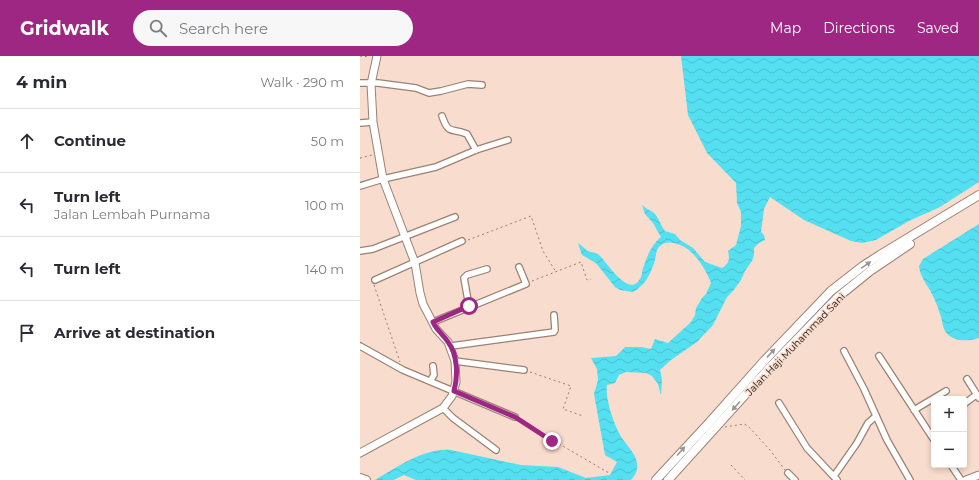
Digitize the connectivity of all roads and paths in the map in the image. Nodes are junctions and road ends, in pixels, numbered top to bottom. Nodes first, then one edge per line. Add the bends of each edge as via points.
1 (360, 56) edge
2 (377, 57) edge
3 (360, 83) edge
4 (371, 84) junction
5 (482, 85) dead end
6 (442, 116) dead end
7 (373, 122) junction
8 (360, 123) edge
9 (508, 140) dead end
10 (476, 150) junction
11 (378, 153) junction
12 (360, 158) edge
13 (383, 179) junction
14 (360, 186) edge
15 (979, 195) edge
16 (979, 201) edge
17 (455, 217) dead end
18 (405, 237) junction
19 (462, 241) joint
20 (905, 244) junction
21 (360, 251) edge
22 (415, 263) junction
23 (519, 267) dead end
24 (487, 269) dead end
25 (556, 272) junction
26 (590, 279) dead end
27 (375, 280) joint
28 (526, 284) junction
29 (469, 306) junction
30 (554, 315) dead end
31 (433, 322) junction
32 (360, 346) edge
33 (451, 346) junction
34 (844, 351) dead end
35 (879, 356) dead end
36 (455, 361) junction
37 (433, 366) dead end
38 (403, 370) junction
39 (524, 370) joint
40 (967, 379) dead end
41 (430, 381) junction
42 (454, 391) junction
43 (946, 391) dead end
44 (978, 397) edge
45 (967, 402) edge
46 (779, 403) dead end
47 (443, 408) junction
48 (914, 410) junction
49 (583, 416) dead end
50 (876, 416) junction
51 (515, 417) joint
52 (708, 424) junction
53 (715, 429) junction
54 (931, 436) edge
55 (496, 450) dead end
56 (360, 453) edge
57 (731, 465) dead end
58 (953, 468) edge
59 (788, 472) joint
60 (609, 473) dead end
61 (979, 475) edge
62 (360, 478) edge
63 (835, 478) edge
64 (366, 480) edge
65 (656, 480) edge
66 (668, 480) edge
67 (745, 480) edge
68 (795, 480) edge
69 (910, 480) edge
70 (961, 480) edge
71 (966, 480) edge

1 - 2 path
2 - 4 street
3 - 4 street
4 - 5 street via 416,88 429,93 468,84
4 - 7 street
6 - 10 street via 450,130 467,134
7 - 8 street
7 - 11 street
9 - 10 street
10 - 13 street via 436,167
11 - 12 path
11 - 13 street
13 - 14 street
13 - 18 street
15 - 20 main road
16 - 20 main road, Jalan Haji Muhammad Sani
17 - 18 street
18 - 21 street
18 - 22 street
19 - 22 street
19 - 25 path via 531,216 543,251
52 -> 20 main road, Jalan Haji Muhammad Sani via 831,291 863,266
20 -> 53 main road, Jalan Haji Muhammad Sani via 838,297
22 - 27 street
22 - 31 street via 420,293
23 - 28 street
24 - 29 street via 464,278
25 - 26 path via 581,262 587,280
25 - 28 path
27 - 38 path via 374,286
28 - 29 street
29 - 31 street
30 - 33 street via 554,332
31 - 33 street
32 - 38 street
33 - 36 street
34 - 50 street
35 - 48 street
36 - 39 street
36 - 42 street
37 - 41 street via 434,375
38 - 41 street
39 - 49 path via 571,386 563,409
40 - 44 street
41 - 42 street
42 - 47 street
42 - 51 street
43 - 48 street
44 - 45 street
46 - 63 street via 806,448
47 - 55 street
47 - 56 street
48 - 54 street
50 - 63 street via 868,423
50 - 69 street
51 - 60 path
52 - 53 main road
65 -> 52 main road, Jalan Haji Muhammad Sani
53 - 59 path via 744,424 748,426
53 - 66 main road, Jalan Haji Muhammad Sani
57 - 67 path
58 - 70 street
59 - 68 street
61 - 71 street
62 - 64 main road

